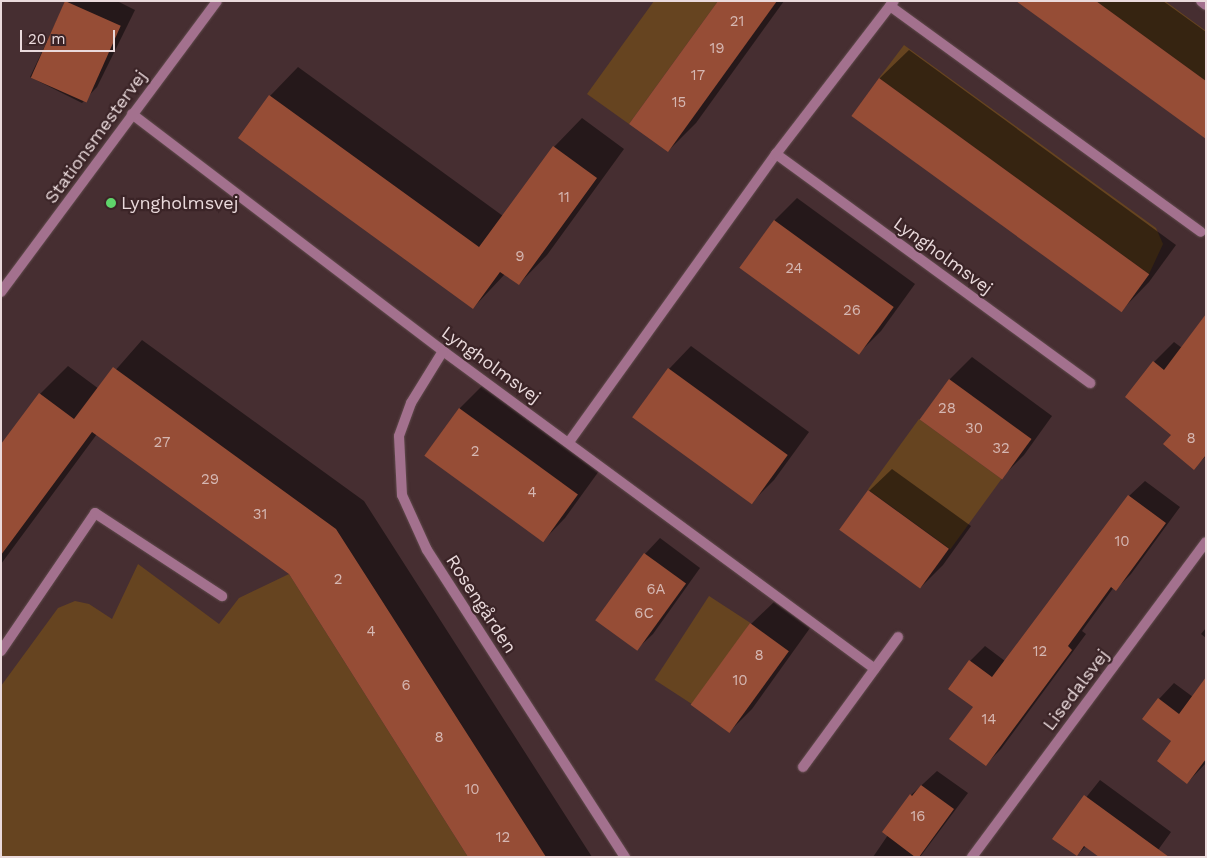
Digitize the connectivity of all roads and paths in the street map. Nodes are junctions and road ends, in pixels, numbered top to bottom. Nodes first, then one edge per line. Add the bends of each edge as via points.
1 (217, 1) edge
2 (1201, 1) edge
3 (892, 4) edge
4 (1206, 5) edge
5 (132, 114) junction
6 (776, 154) junction
7 (1201, 232) dead end
8 (1, 292) edge
9 (443, 351) junction
10 (1090, 383) dead end
11 (568, 442) junction
12 (1206, 542) edge
13 (222, 596) dead end
14 (898, 637) dead end
15 (1, 650) edge
16 (875, 669) junction
17 (803, 767) dead end
18 (625, 857) edge
19 (972, 857) edge

1 - 5 street, Stationsmestervej
2 - 4 street
3 - 6 street
3 - 7 street
5 - 8 street, Stationsmestervej
5 - 9 street, Lyngholmsvej
6 - 10 street, Lyngholmsvej
6 - 11 street
9 - 11 street, Lyngholmsvej
9 - 18 street, Rosengården via 412,403 400,436 402,495 427,550
11 - 16 street, Lyngholmsvej
12 - 19 street, Lisedalsvej
13 - 15 street via 95,513
14 - 16 street
16 - 17 street

